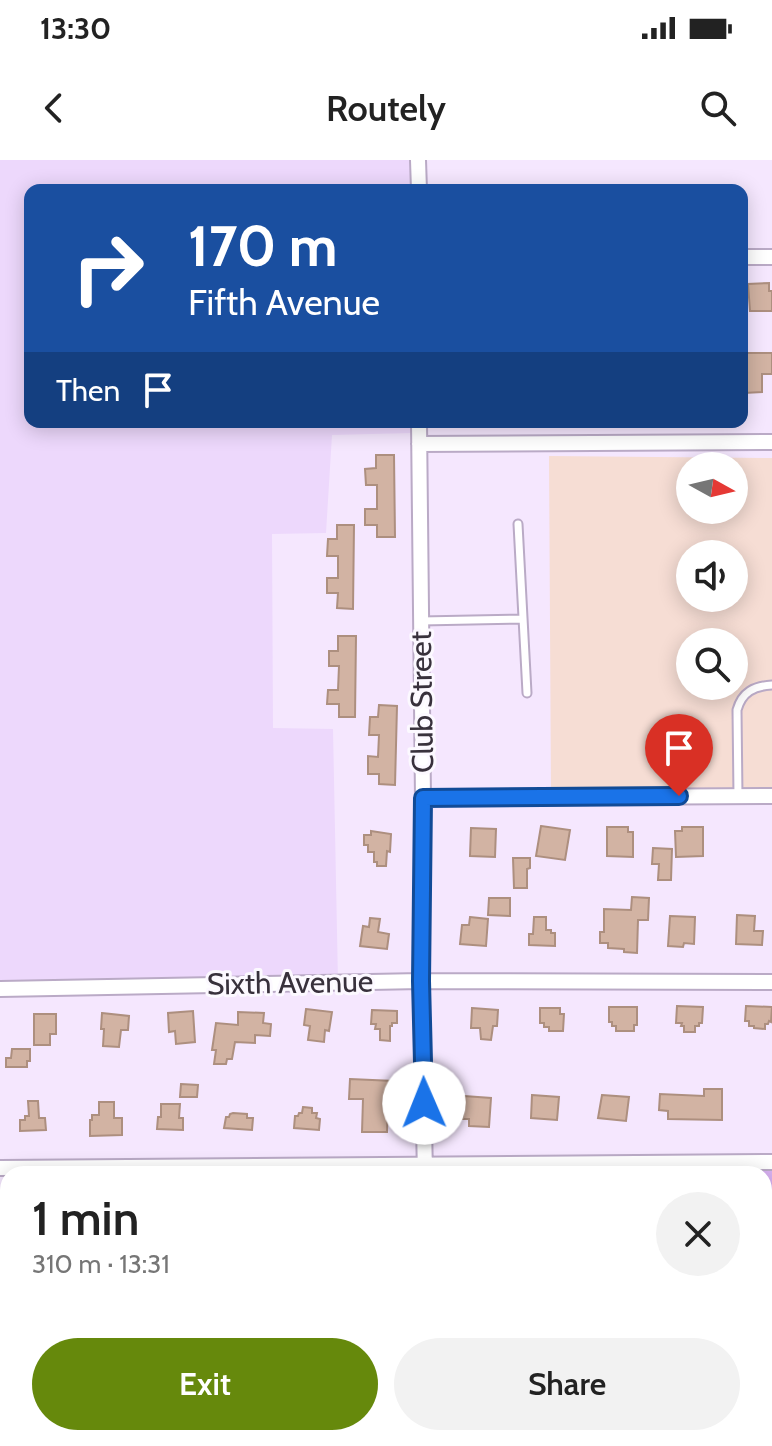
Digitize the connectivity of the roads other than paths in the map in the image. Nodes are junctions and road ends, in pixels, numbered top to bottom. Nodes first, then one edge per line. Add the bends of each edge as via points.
1 (418, 160) edge
2 (419, 184) edge
3 (748, 257) edge
4 (772, 257) edge
5 (419, 428) edge
6 (772, 442) edge
7 (419, 444) junction
8 (518, 524) dead end
9 (523, 619) junction
10 (421, 621) junction
11 (772, 685) edge
12 (527, 693) dead end
13 (738, 796) junction
14 (772, 796) edge
15 (423, 798) junction
16 (421, 981) junction
17 (772, 982) edge
18 (0, 989) edge
19 (772, 1162) edge
20 (425, 1166) edge
21 (574, 1166) edge

1 - 2 street
3 - 4 street
5 - 7 street, Club Street
6 - 7 street
7 - 10 street, Club Street
8 - 9 lane
9 - 10 lane
9 - 12 lane
10 - 15 street, Club Street
11 - 13 lane via 748,691 740,699
13 - 14 street
13 - 15 street
15 - 16 street, Club Street
16 - 17 street, Sixth Avenue
16 - 18 street, Sixth Avenue
16 - 20 street, Club Street
19 - 21 street

